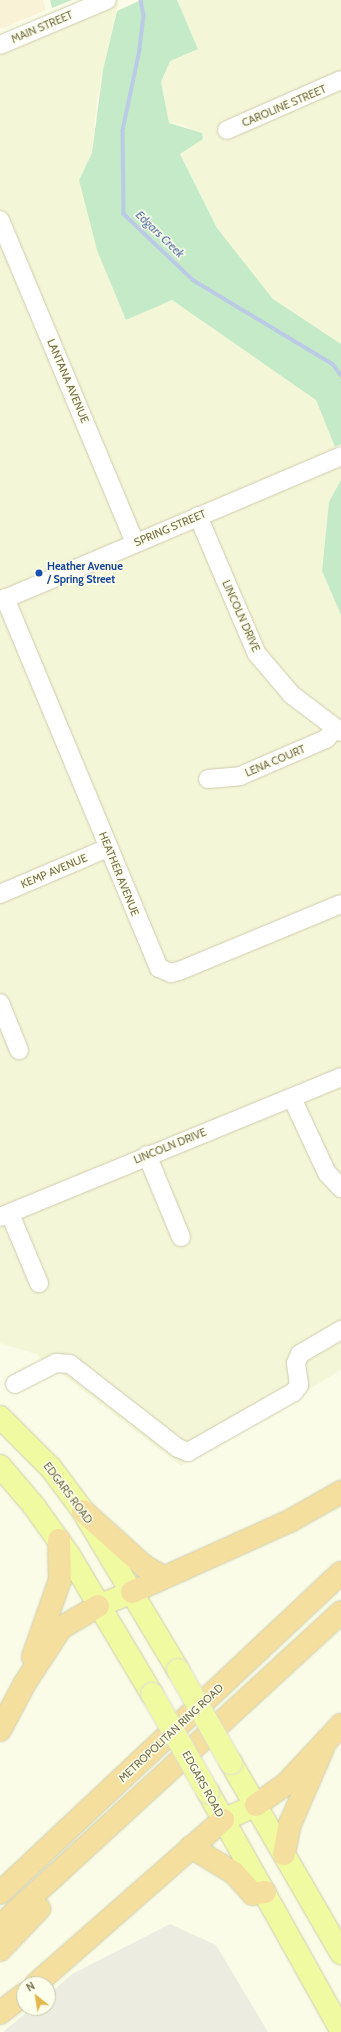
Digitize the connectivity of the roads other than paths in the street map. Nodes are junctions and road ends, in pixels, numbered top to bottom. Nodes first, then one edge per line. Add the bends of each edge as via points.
1 (107, 0) edge
2 (0, 45) edge
3 (341, 80) edge
4 (227, 130) dead end
5 (0, 223) edge
6 (341, 456) edge
7 (198, 516) junction
8 (136, 542) junction
9 (2, 600) edge
10 (338, 730) edge
11 (208, 780) dead end
12 (108, 848) junction
13 (0, 894) edge
14 (341, 904) edge
15 (0, 1003) edge
16 (19, 1050) dead end
17 (341, 1077) edge
18 (292, 1098) junction
19 (147, 1155) junction
20 (341, 1188) edge
21 (5, 1216) edge
22 (181, 1237) dead end
23 (40, 1283) dead end
24 (341, 1330) edge
25 (15, 1384) dead end
26 (0, 1417) edge
27 (0, 1466) edge
28 (341, 1492) edge
29 (83, 1511) junction
30 (59, 1540) junction
31 (341, 1573) edge
32 (161, 1576) junction
33 (132, 1592) junction
34 (98, 1606) junction
35 (341, 1612) edge
36 (25, 1683) junction
37 (341, 1725) edge
38 (0, 1730) edge
39 (323, 1748) junction
40 (132, 1803) junction
41 (256, 1805) junction
42 (223, 1820) junction
43 (191, 1846) junction
44 (284, 1854) junction
45 (1, 1892) edge
46 (265, 1892) junction
47 (0, 1926) edge
48 (0, 1950) edge
49 (341, 1953) edge
50 (45, 1976) edge
51 (16, 2000) edge
52 (0, 2013) edge
53 (341, 2030) edge

1 - 2 street, MAIN STREET
3 - 4 street, CAROLINE STREET
5 - 8 street, LANTANA AVENUE
6 - 7 street, SPRING STREET
7 - 8 street, SPRING STREET
7 - 10 street, LINCOLN DRIVE via 257,654 292,696
8 - 9 street, SPRING STREET
9 - 12 street, HEATHER AVENUE
10 - 11 street, LENA COURT via 326,739 240,776
12 - 13 street, KEMP AVENUE
12 - 14 street, HEATHER AVENUE via 155,961 159,968 171,973
15 - 16 street
17 - 18 street, LINCOLN DRIVE
18 - 19 street, LINCOLN DRIVE
18 - 20 street via 321,1162
19 - 21 street, LINCOLN DRIVE
19 - 22 street
21 - 23 street
24 - 25 street via 300,1354 296,1363 299,1385 294,1392 188,1452 178,1448 70,1364 56,1363
26 - 29 main road, EDGARS ROAD via 50,1468
27 - 30 main road, EDGARS ROAD
28 - 32 highway via 290,1520
29 - 32 highway via 144,1566
29 - 33 main road, EDGARS ROAD
30 - 34 main road, EDGARS ROAD
30 - 36 highway via 60,1580
31 - 45 highway, METROPOLITAN RING ROAD
32 - 33 highway
33 - 34 main road
33 - 41 main road, EDGARS ROAD, bridge
34 - 36 highway via 61,1628
34 - 42 main road, EDGARS ROAD, bridge via 152,1694
35 - 40 highway
36 - 38 highway
37 - 39 highway
39 - 41 highway via 279,1790
39 - 44 highway via 290,1824
40 - 47 highway
40 - 48 highway via 57,1891
41 - 42 main road
41 - 44 main road, EDGARS ROAD
42 - 43 highway
42 - 46 main road, EDGARS ROAD
43 - 46 highway via 234,1872 253,1894
43 - 50 highway
44 - 49 main road, EDGARS ROAD
46 - 53 main road, EDGARS ROAD
51 - 52 highway

